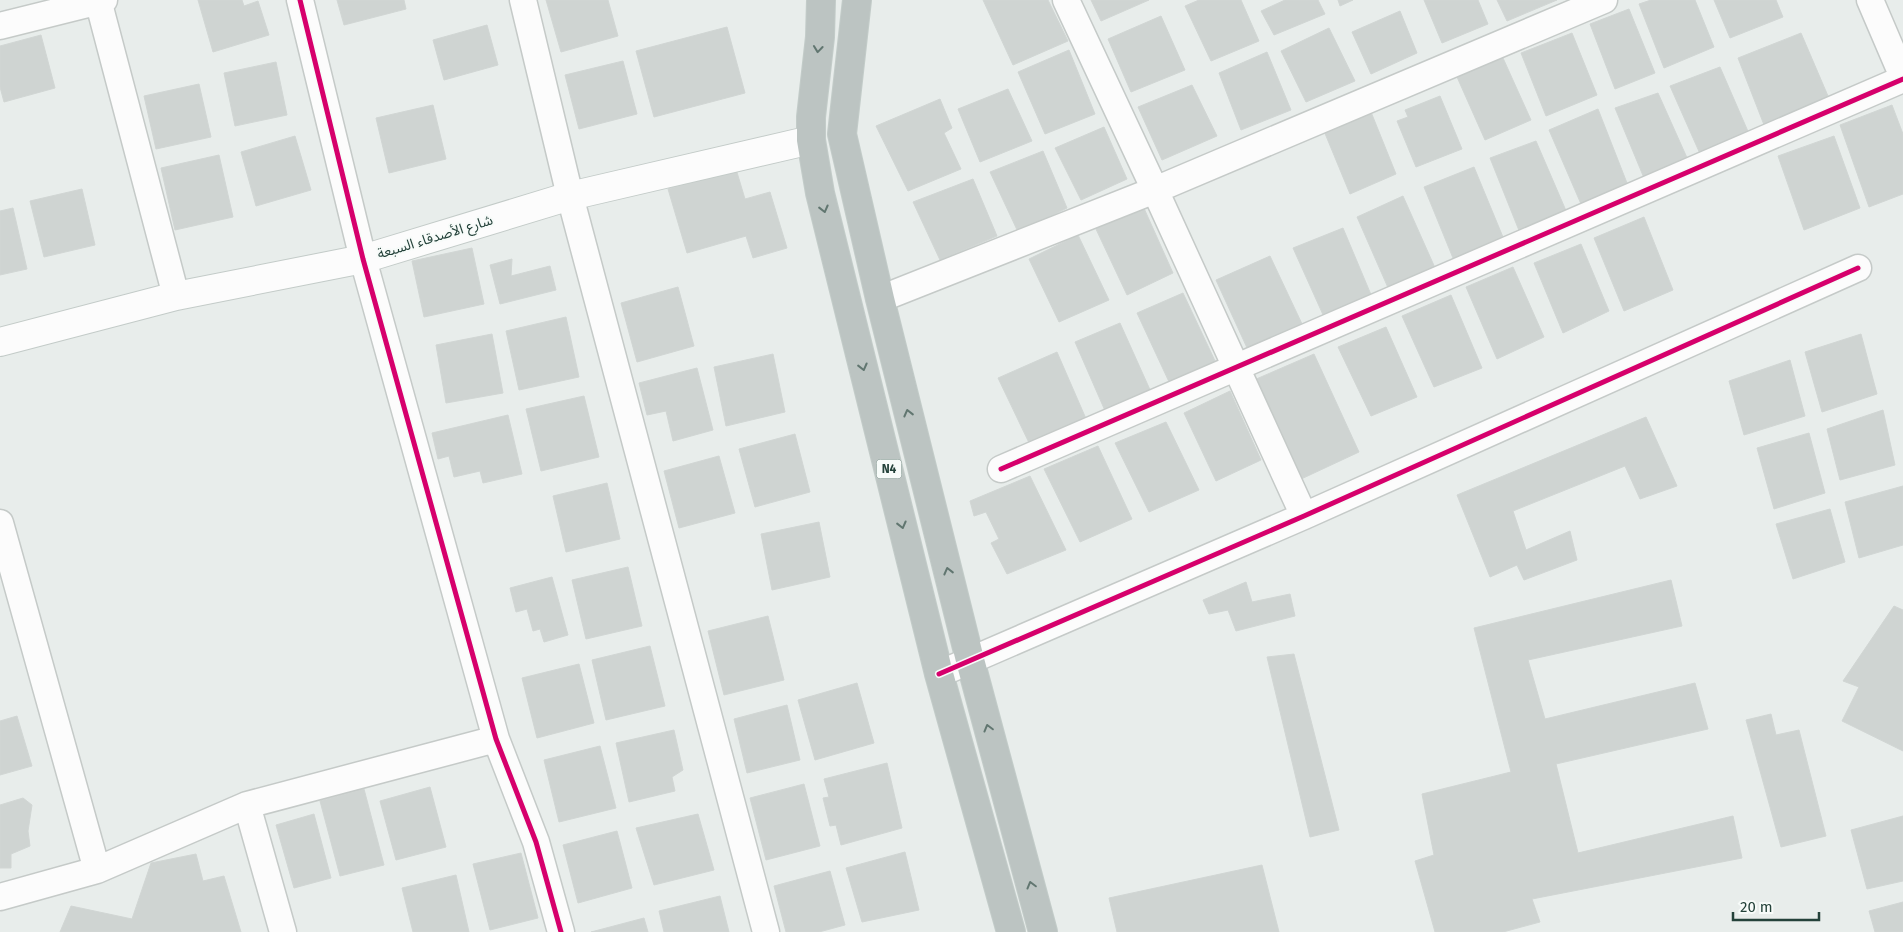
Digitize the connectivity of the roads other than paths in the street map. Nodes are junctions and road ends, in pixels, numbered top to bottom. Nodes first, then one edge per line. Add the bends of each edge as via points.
1 (300, 0) edge
2 (523, 0) edge
3 (821, 0) edge
4 (857, 0) edge
5 (1066, 0) edge
6 (1604, 0) edge
7 (1870, 0) edge
8 (101, 1) edge
9 (0, 26) edge
10 (1903, 78) edge
11 (811, 140) junction
12 (1155, 190) junction
13 (570, 196) junction
14 (363, 259) junction
15 (1858, 268) dead end
16 (176, 296) junction
17 (880, 299) junction
18 (0, 342) edge
19 (1235, 366) junction
20 (1001, 469) dead end
21 (1304, 516) junction
22 (0, 523) edge
23 (970, 660) junction
24 (939, 674) junction
25 (496, 739) junction
26 (247, 805) junction
27 (97, 870) junction
28 (0, 897) edge
29 (283, 932) edge
30 (561, 932) edge
31 (766, 932) edge
32 (1011, 932) edge
33 (1043, 932) edge

1 - 14 street
2 - 13 street
3 -> 11 highway, N4
4 - 17 highway, N4 via 842,134
5 - 12 street
6 - 12 street
7 - 10 street
8 - 9 street
8 - 16 street
10 - 19 street
11 - 13 street, شارع الأصدقاء السبعة
11 -> 24 highway, N4 via 820,193
12 - 17 street
12 - 19 street
13 - 14 street, شارع الأصدقاء السبعة
13 - 31 street
14 - 16 street, شارع الأصدقاء السبعة
14 - 25 street
15 - 21 street
16 - 18 street, شارع الأصدقاء السبعة
23 -> 17 highway, N4
19 - 20 street
19 - 21 street
21 - 23 street
22 - 27 street
23 - 24 street
33 -> 23 highway, N4
24 - 32 highway, N4
25 - 26 street
25 - 30 street via 536,842
26 - 27 street
26 - 29 street
27 - 28 street

